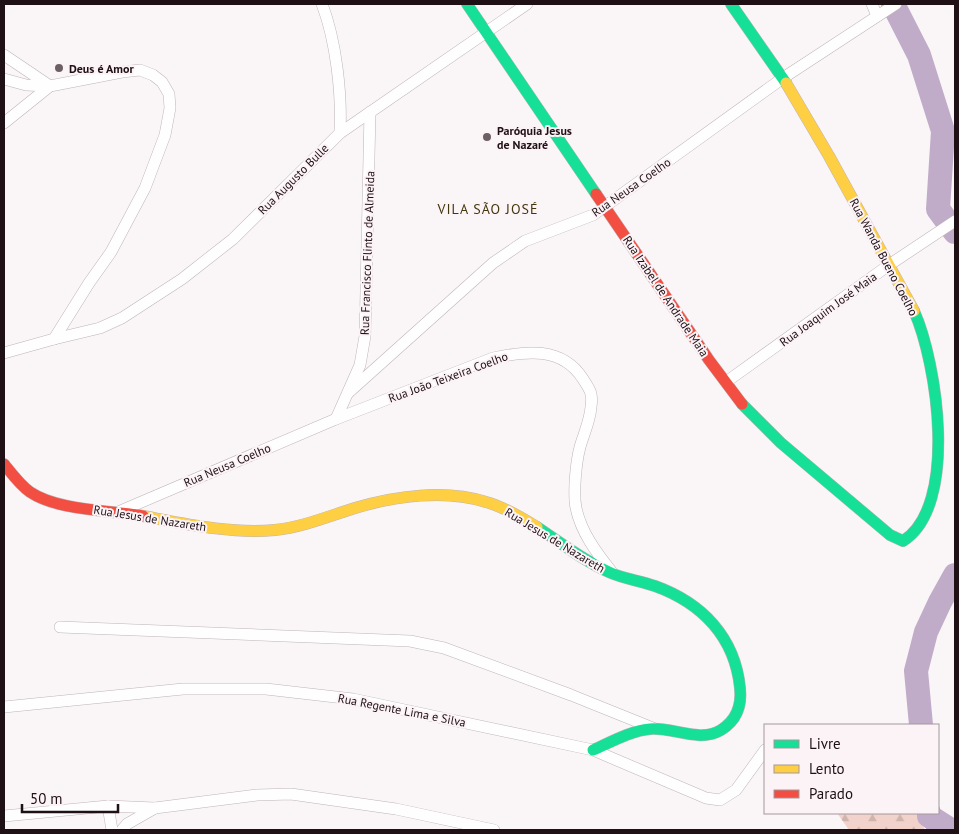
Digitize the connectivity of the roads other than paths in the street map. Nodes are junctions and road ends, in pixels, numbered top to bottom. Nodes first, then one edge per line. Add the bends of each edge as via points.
1 (322, 4) edge
2 (467, 4) edge
3 (527, 4) edge
4 (731, 4) edge
5 (872, 4) edge
6 (896, 4) edge
7 (881, 13) junction
8 (487, 33) junction
9 (4, 55) edge
10 (783, 78) junction
11 (4, 79) edge
12 (50, 86) junction
13 (370, 112) junction
14 (4, 123) edge
15 (340, 132) junction
16 (605, 206) junction
17 (955, 221) edge
18 (889, 265) junction
19 (54, 339) junction
20 (4, 353) edge
21 (726, 382) junction
22 (348, 393) junction
23 (336, 418) junction
24 (4, 464) edge
25 (118, 512) junction
26 (911, 536) joint
27 (614, 574) junction
28 (60, 626) dead end
29 (4, 707) edge
30 (653, 728) junction
31 (594, 750) junction
32 (764, 751) edge
33 (108, 806) junction
34 (155, 808) junction
35 (4, 816) edge
36 (112, 830) edge
37 (122, 830) edge
38 (494, 830) edge

1 - 15 street via 334,52
2 - 8 street, Rua Izabel de Andrade Maia
3 - 8 street, Rua Augusto Bulle
4 - 10 street, Rua Wanda Bueno Coelho
5 - 7 street
6 - 7 street, Rua Neusa Coelho
7 - 10 street, Rua Neusa Coelho
8 - 13 street, Rua Augusto Bulle
8 - 16 street, Rua Izabel de Andrade Maia
9 - 12 street
10 - 16 street, Rua Neusa Coelho
10 - 18 street, Rua Wanda Bueno Coelho
11 - 12 street via 26,85
12 - 14 street
12 - 19 street via 140,70 162,82 169,94 170,108 165,135 145,188 112,252
13 - 15 street, Rua Augusto Bulle
13 - 22 street, Rua Francisco Flinto de Almeida via 366,336 360,365
15 - 19 street, Rua Augusto Bulle via 233,239 182,279 122,318 100,328
16 - 21 street, Rua Izabel de Andrade Maia
16 - 22 street, Rua Neusa Coelho via 581,221 525,241 493,263
17 - 18 street, Rua Joaquim José Maia
18 - 21 street, Rua Joaquim José Maia
18 - 26 street, Rua Wanda Bueno Coelho via 918,320 935,394 938,430 940,465 936,488 929,509
19 - 20 street
21 - 26 street, Rua Izabel de Andrade Maia via 767,431 890,535 904,541
22 - 23 street, Rua Francisco Flinto de Almeida
23 - 25 street, Rua Neusa Coelho
23 - 27 street, Rua João Teixeira Coelho via 494,358 531,352 572,364 591,391 592,406 579,449 576,507 585,534
24 - 25 street, Rua Jesus de Nazareth via 37,497 57,505
25 - 27 street, Rua Jesus de Nazareth via 222,528 273,530 307,524 382,501 430,496 468,497 508,510
27 - 30 street, Rua Jesus de Nazareth via 664,589 707,614 720,630 737,672 740,708 735,719 717,733 701,735
28 - 30 street, Rua Jesus de Nazareth via 419,642 444,648
29 - 31 street, Rua Regente Lima e Silva via 184,688 266,689 353,699
30 - 31 street, Rua Jesus de Nazareth
31 - 32 street, Rua Regente Lima e Silva via 706,798 720,800 736,790
33 - 34 street
33 - 35 street
33 - 36 street
34 - 37 street
34 - 38 street via 291,794 396,810

